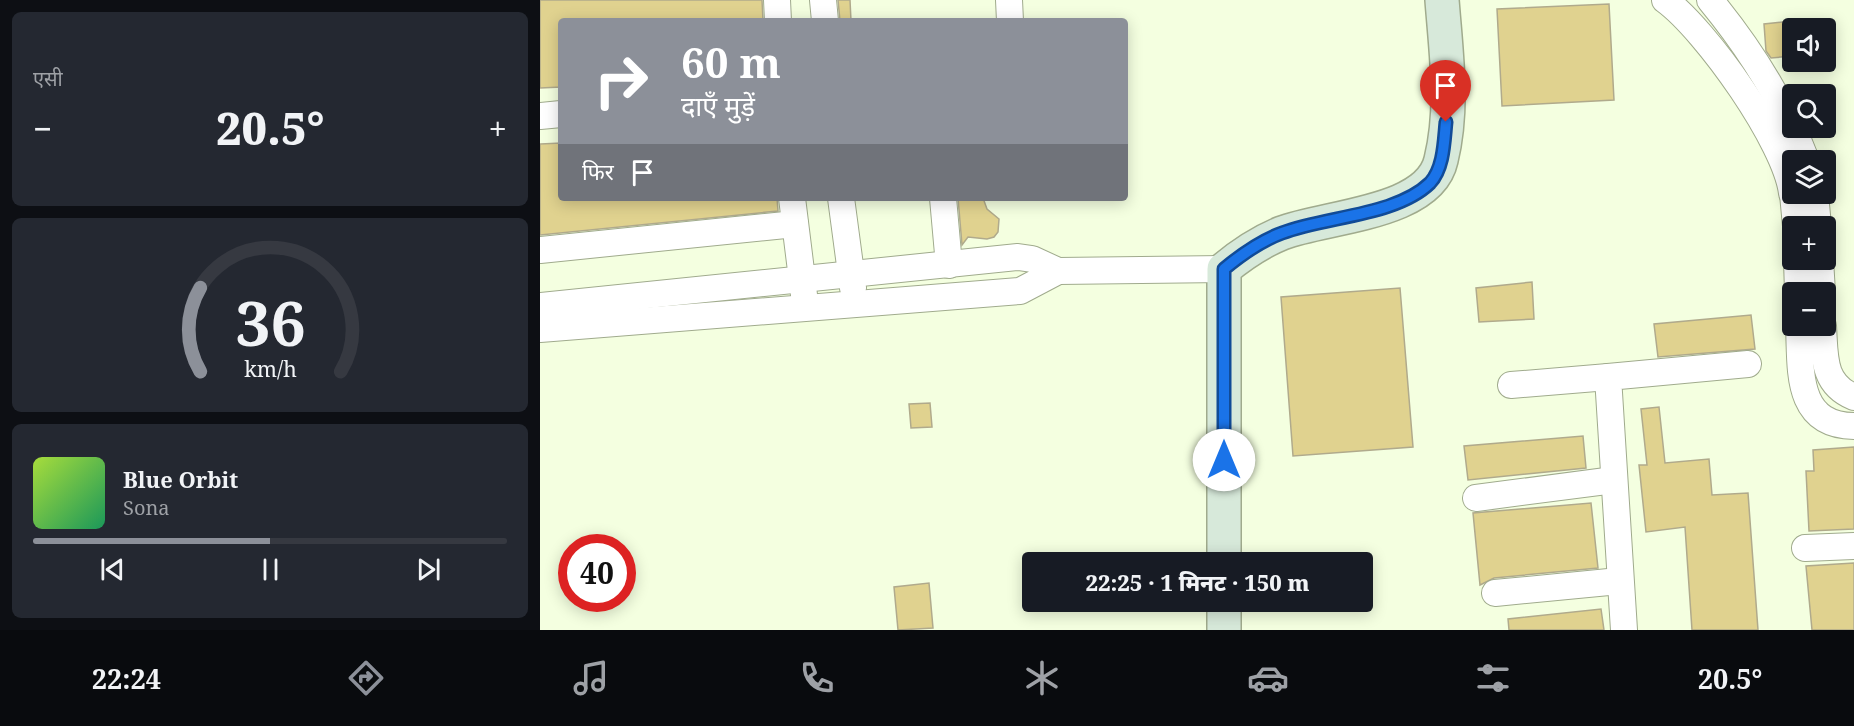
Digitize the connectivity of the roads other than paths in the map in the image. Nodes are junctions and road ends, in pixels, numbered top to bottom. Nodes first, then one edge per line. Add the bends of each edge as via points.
1 (777, 0) edge
2 (823, 0) edge
3 (1009, 0) edge
4 (1442, 0) edge
5 (1665, 0) edge
6 (1711, 1) edge
7 (778, 18) edge
8 (825, 18) edge
9 (1010, 18) edge
10 (1690, 24) junction
11 (1782, 104) edge
12 (558, 114) edge
13 (540, 116) edge
14 (1782, 157) edge
15 (792, 201) edge
16 (841, 201) edge
17 (943, 201) edge
18 (795, 224) junction
19 (540, 250) edge
20 (949, 265) junction
21 (1224, 269) junction
22 (1058, 271) junction
23 (851, 273) junction
24 (802, 279) junction
25 (855, 303) junction
26 (540, 306) edge
27 (805, 308) junction
28 (540, 328) edge
29 (1799, 336) edge
30 (1824, 336) edge
31 (1748, 364) dead end
32 (1608, 377) junction
33 (1511, 385) dead end
34 (1845, 391) edge
35 (1809, 403) junction
36 (1854, 426) edge
37 (1614, 480) junction
38 (1476, 498) dead end
39 (1854, 546) edge
40 (1804, 548) dead end
41 (1224, 552) edge
42 (1619, 581) junction
43 (1495, 593) dead end
44 (1224, 612) edge
45 (1224, 630) edge
46 (1624, 630) edge

1 - 7 street
2 - 8 street
3 - 9 street
4 - 21 street via 1449,102 1441,162 1431,182 1406,200 1282,233 1245,251
5 - 10 street
6 - 10 street
6 - 11 street via 1771,82
10 - 14 street via 1711,45
12 - 13 street
15 - 18 street
16 - 23 street
17 - 20 street
18 - 19 street
18 - 24 street
20 - 22 street via 1018,257 1032,258
20 - 23 street
21 - 22 street
21 - 41 street
22 - 25 street via 1020,291
23 - 24 street
23 - 25 street
24 - 26 street
24 - 27 street
25 - 27 street
27 - 28 street
29 - 35 street via 1800,365
30 - 34 street via 1829,375
31 - 32 street
32 - 33 street
32 - 37 street
34 - 35 street
35 - 36 street via 1818,417 1836,426
37 - 38 street
37 - 42 street
39 - 40 street
42 - 43 street
42 - 46 street
44 - 45 street

